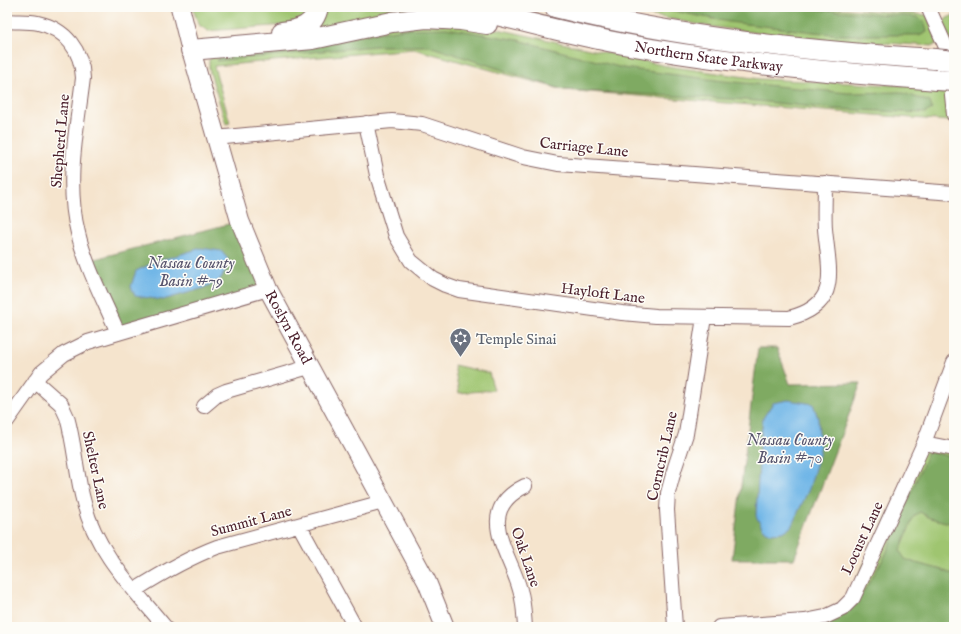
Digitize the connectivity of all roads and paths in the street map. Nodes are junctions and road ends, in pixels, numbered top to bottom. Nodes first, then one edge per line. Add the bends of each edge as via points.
1 (180, 7) edge
2 (318, 7) edge
3 (466, 7) edge
4 (555, 7) edge
5 (928, 7) edge
6 (7, 21) edge
7 (583, 35) junction
8 (190, 47) junction
9 (945, 55) edge
10 (948, 85) edge
11 (954, 115) edge
12 (366, 123) junction
13 (215, 138) junction
14 (825, 183) junction
15 (954, 193) edge
16 (268, 289) junction
17 (704, 317) junction
18 (118, 333) junction
19 (954, 362) edge
20 (309, 367) junction
21 (35, 381) junction
22 (204, 406) dead end
23 (7, 421) edge
24 (924, 443) junction
25 (954, 449) edge
26 (525, 486) dead end
27 (383, 502) junction
28 (299, 526) junction
29 (135, 590) junction
30 (165, 627) edge
31 (355, 627) edge
32 (446, 627) edge
33 (525, 627) edge
34 (675, 627) edge
35 (719, 627) edge

1 - 8 main road, Roslyn Road
2 - 8 highway via 307,26 298,30 203,38
3 - 7 highway, Northern State Parkway
4 - 9 highway, Northern State Parkway via 732,41 833,52
5 - 9 street
6 - 18 street, Shepherd Lane via 38,23 56,29 76,48 82,64 84,78 71,173 74,213 87,261
7 - 8 highway via 426,18 392,22 313,39
7 - 10 highway, Northern State Parkway via 651,49 756,65
8 - 13 main road, Roslyn Road
10 - 11 street
12 - 13 street, Carriage Lane
12 - 14 street, Carriage Lane via 392,121 422,124 523,157 558,164
12 - 17 street, Hayloft Lane via 377,175 396,236 411,261 433,279 459,290 622,313
13 - 16 main road, Roslyn Road via 240,221
14 - 15 street, Carriage Lane
14 - 17 street, Hayloft Lane via 825,225 830,276 826,293 819,304 806,314 789,318
16 - 18 street
16 - 20 main road, Roslyn Road
17 - 34 street, Corncrib Lane via 686,434 668,492 667,528
18 - 21 street via 88,342 64,354
19 - 24 street, Locust Lane
20 - 22 street via 226,391
20 - 27 main road, Roslyn Road
21 - 23 street
21 - 29 street, Shelter Lane via 61,404 67,417 84,503 92,528 106,554
24 - 25 street
24 - 35 street, Locust Lane via 866,574 853,598 842,609 825,617 805,621
26 - 33 street, Oak Lane via 516,490 503,504 497,528 500,542 521,592
27 - 28 street, Summit Lane
27 - 32 main road, Roslyn Road via 427,582
28 - 29 street, Summit Lane via 217,547 192,557
28 - 31 street
29 - 30 street, Shelter Lane

